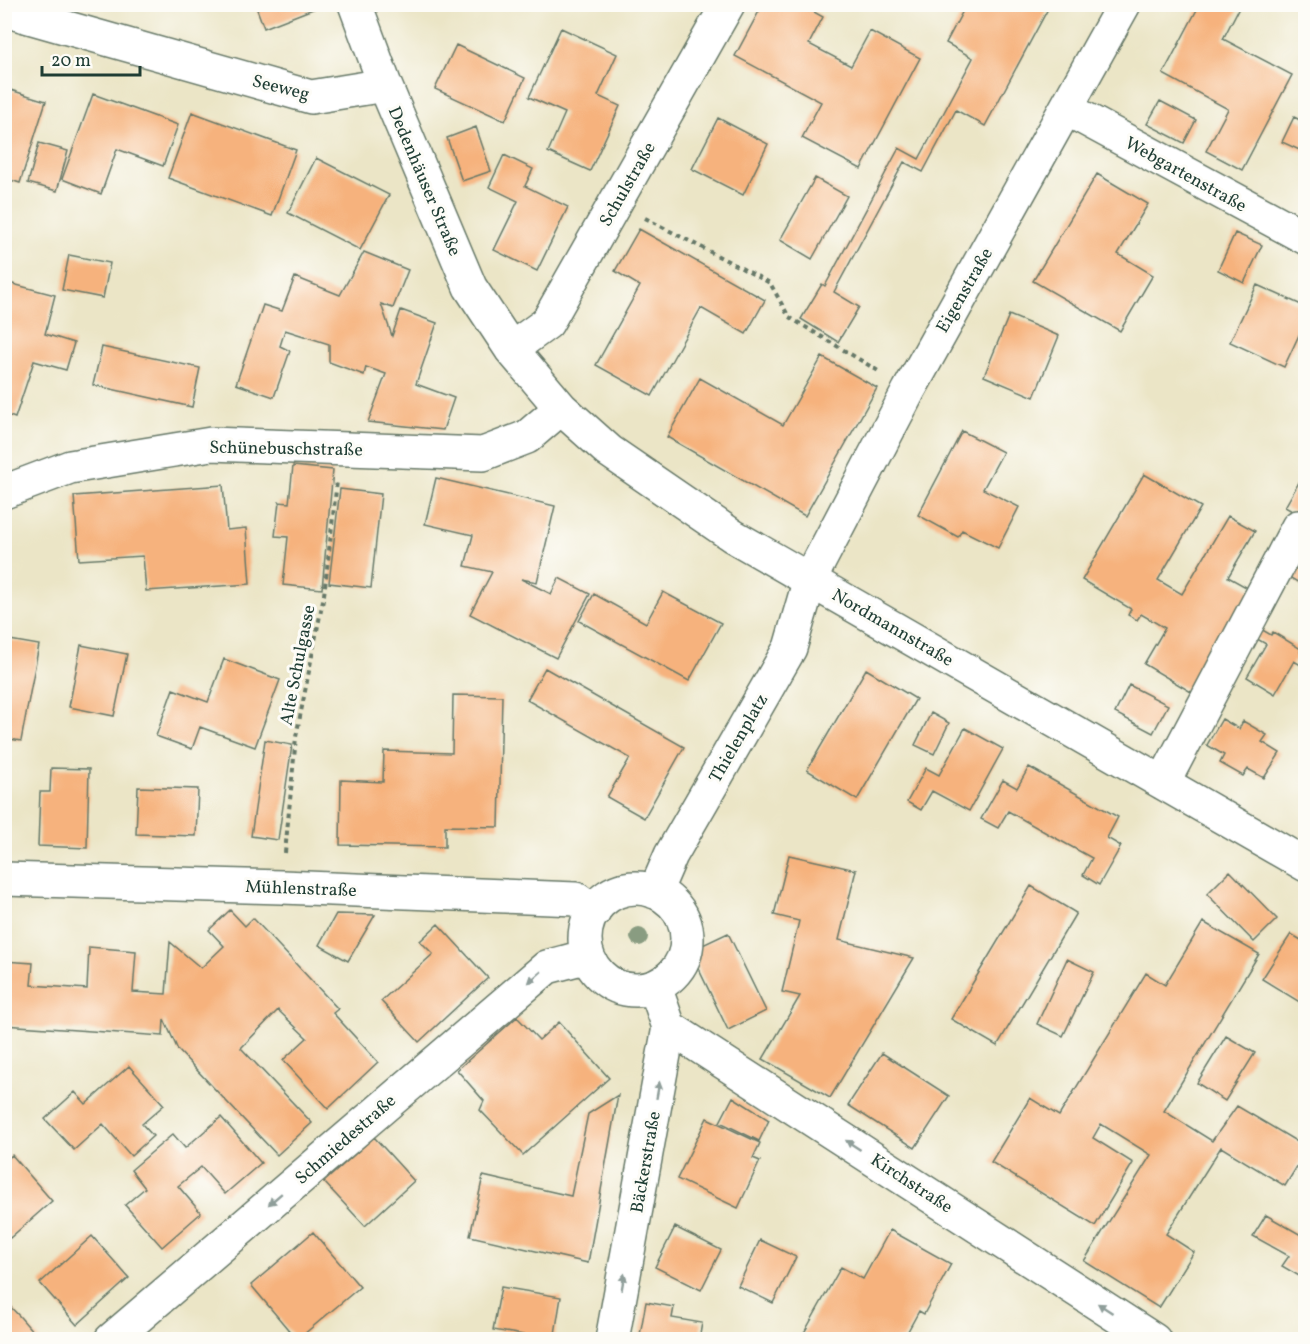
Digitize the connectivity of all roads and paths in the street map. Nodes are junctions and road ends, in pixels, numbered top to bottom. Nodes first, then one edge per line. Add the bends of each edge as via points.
1 (355, 4) edge
2 (728, 4) edge
3 (1124, 4) edge
4 (4, 10) edge
5 (386, 85) junction
6 (1067, 109) junction
7 (616, 203) junction
8 (1305, 238) edge
9 (511, 349) junction
10 (909, 390) junction
11 (561, 408) junction
12 (341, 449) junction
13 (4, 492) edge
14 (1298, 527) dead end
15 (810, 579) junction
16 (1163, 783) junction
17 (1305, 865) edge
18 (4, 879) edge
19 (282, 887) junction
20 (655, 892) junction
21 (594, 912) junction
22 (588, 956) junction
23 (655, 987) junction
24 (669, 1027) junction
25 (111, 1340) edge
26 (612, 1340) edge
27 (1154, 1340) edge

1 - 5 street, Dedenhäuser Straße
2 - 7 street, Schulstraße
3 - 6 street, Eigenstraße
4 - 5 street, Seeweg via 311,97
5 - 9 street, Dedenhäuser Straße via 470,287
6 - 8 street, Webgartenstraße
6 - 10 street, Eigenstraße
7 - 9 street, Schulstraße via 547,323
7 - 10 path via 770,283 789,317
9 - 11 street, Nordmannstraße
10 - 15 street, Eigenstraße
11 - 12 street, Schünebuschstraße via 527,437 483,454
11 - 15 street, Nordmannstraße via 618,458 733,536
12 - 13 street, Schünebuschstraße via 211,444 70,467
12 - 19 path, Alte Schulgasse via 324,595 296,737
14 - 16 street
15 - 16 street, Nordmannstraße
15 - 20 street, Thielenplatz via 790,648 671,855
16 - 17 street, Nordmannstraße
18 - 19 street, Mühlenstraße
19 - 21 street, Mühlenstraße via 576,899
20 - 21 street via 628,889 603,901
20 - 23 street via 681,914 687,948 681,965
21 - 22 street via 587,926
22 - 23 street via 594,968 615,986 628,990
22 -> 25 street, Schmiedestraße via 547,967
23 - 24 street, Bäckerstraße
26 -> 24 street, Bäckerstraße
27 -> 24 street, Kirchstraße

